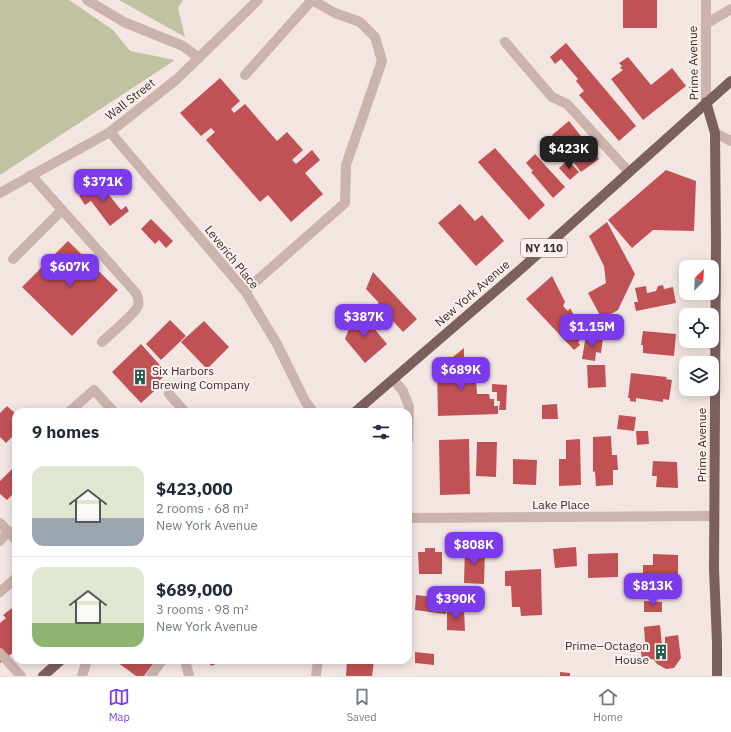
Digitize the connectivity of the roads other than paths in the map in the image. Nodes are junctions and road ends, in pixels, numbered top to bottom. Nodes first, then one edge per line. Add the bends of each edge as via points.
1 (87, 0) edge
2 (258, 0) edge
3 (312, 0) edge
4 (706, 0) edge
5 (731, 9) edge
6 (706, 24) junction
7 (505, 42) dead end
8 (199, 58) junction
9 (246, 75) dead end
10 (731, 81) edge
11 (706, 102) junction
12 (110, 132) junction
13 (715, 133) junction
14 (731, 141) edge
15 (629, 172) junction
16 (31, 175) junction
17 (0, 193) edge
18 (62, 210) junction
19 (13, 259) dead end
20 (245, 291) junction
21 (102, 342) dead end
22 (393, 379) junction
23 (169, 394) dead end
24 (74, 408) edge
25 (110, 408) edge
26 (182, 408) edge
27 (311, 408) edge
28 (360, 408) edge
29 (409, 408) edge
30 (714, 516) junction
31 (412, 518) edge
32 (0, 523) edge
33 (8, 531) junction
34 (12, 536) edge
35 (0, 542) edge
36 (12, 582) edge
37 (0, 592) edge
38 (0, 653) edge
39 (56, 664) edge
40 (86, 664) edge
41 (159, 664) edge
42 (186, 664) edge
43 (318, 664) edge
44 (21, 676) edge
45 (43, 676) edge
46 (82, 676) edge
47 (151, 676) edge
48 (189, 676) edge
49 (316, 676) edge
50 (717, 676) edge

1 - 8 street via 124,22 183,46
2 - 8 street, Wall Street
3 - 9 street
3 - 20 street via 335,13 360,22 375,37 382,60 346,165 345,203
4 - 6 street, Prime Avenue
5 - 6 street
6 - 11 street, Prime Avenue
7 - 15 street via 552,96 567,104
8 - 12 street, Wall Street via 177,79
10 - 11 main road, New York Avenue / NY 110
11 - 13 main road, Prime Avenue
11 - 15 main road, New York Avenue / NY 110
12 - 16 street, Wall Street
12 - 20 street, Leverich Place
13 - 14 street
13 - 30 main road, Prime Avenue
15 - 22 main road, New York Avenue / NY 110
16 - 17 street, Wall Street
16 - 18 street
18 - 19 street
18 - 21 street via 136,293 138,306
20 - 27 street, Leverich Place
22 - 28 main road, New York Avenue / NY 110
22 - 29 street
23 - 26 street
24 - 25 street via 94,390
30 - 31 street, Lake Place
30 - 50 main road, Prime Avenue
32 - 33 street
33 - 34 street
33 - 35 street
36 - 37 street
38 - 44 street
39 - 45 main road
40 - 46 street
41 - 47 street
42 - 48 street
43 - 49 street

